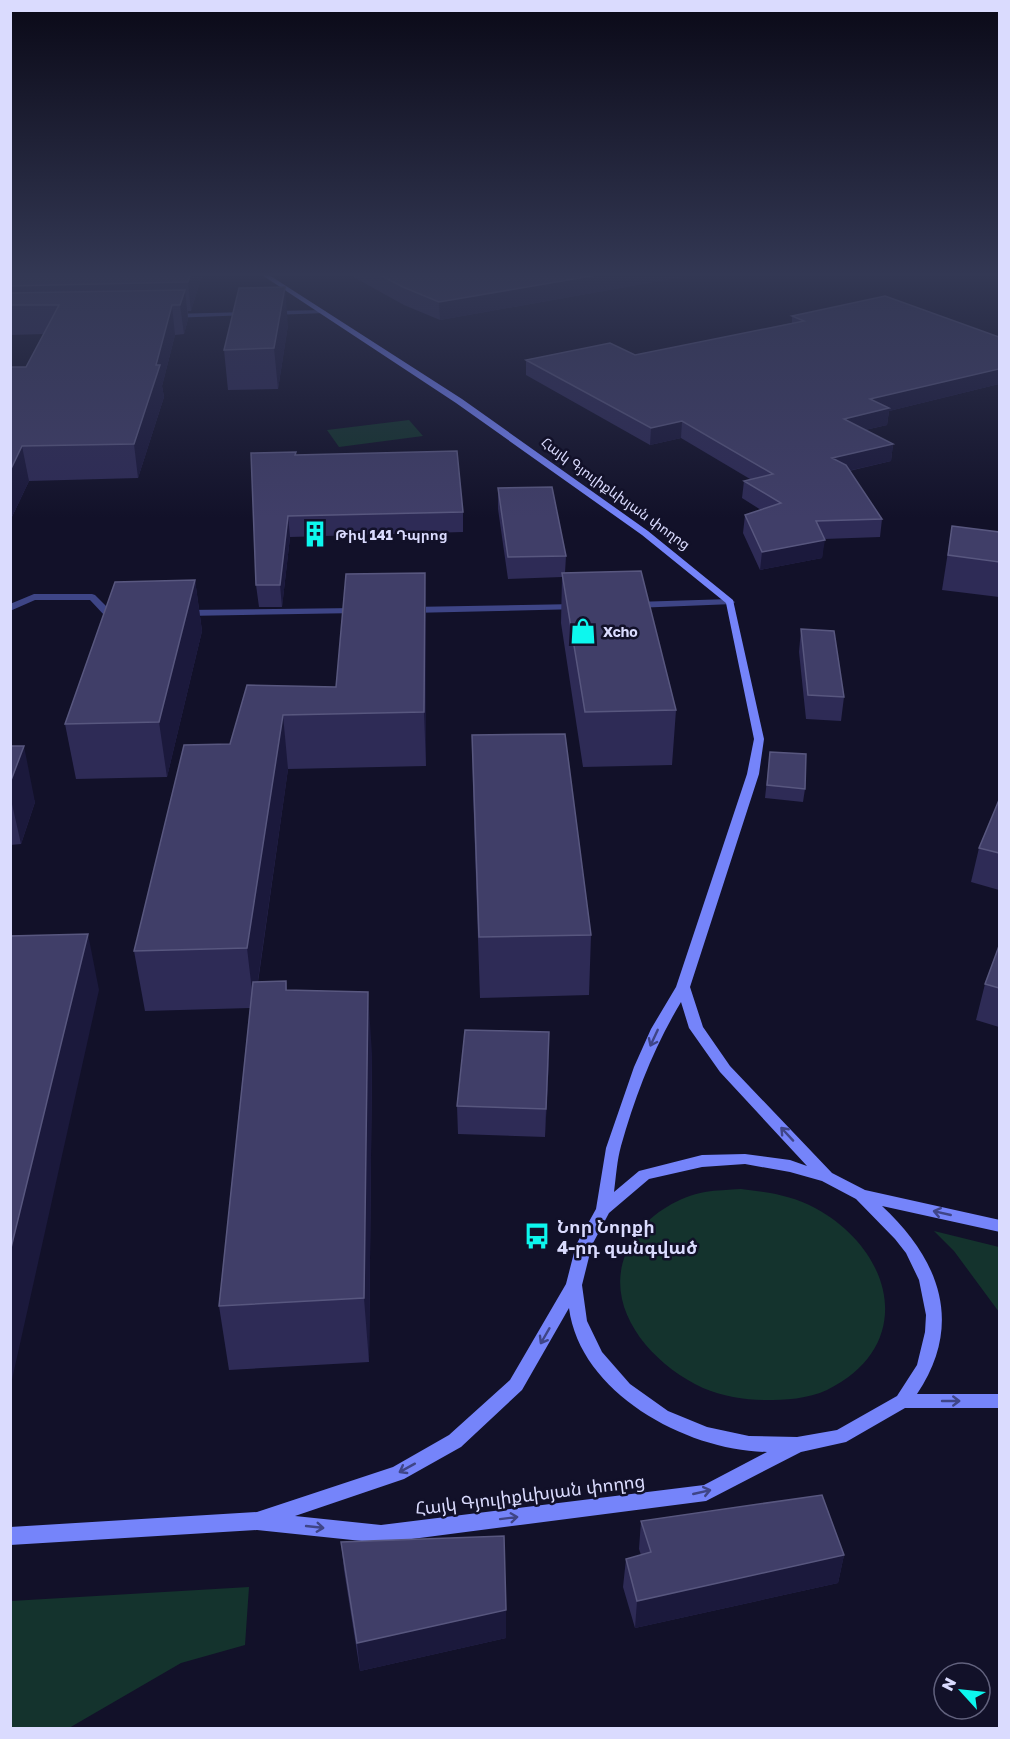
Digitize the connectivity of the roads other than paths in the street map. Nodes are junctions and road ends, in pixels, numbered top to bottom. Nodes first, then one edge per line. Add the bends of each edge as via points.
1 (392, 356) edge
2 (729, 602) junction
3 (623, 606) edge
4 (587, 607) edge
5 (10, 608) edge
6 (394, 610) edge
7 (371, 611) edge
8 (128, 614) edge
9 (173, 614) edge
10 (683, 987) junction
11 (826, 1177) junction
12 (861, 1195) junction
13 (604, 1209) junction
14 (999, 1226) edge
15 (574, 1285) junction
16 (903, 1401) junction
17 (999, 1401) edge
18 (797, 1445) junction
19 (257, 1521) junction
20 (10, 1536) edge

1 - 2 street, Հայկ Գյուլիքևխյան փողոց via 645,533
2 - 3 street
2 - 10 street via 759,739 735,833
4 - 6 street
5 - 8 street via 34,597 92,597 108,614
7 - 9 street
11 -> 10 street via 725,1069 696,1028
10 -> 13 street via 641,1067 613,1148
11 - 12 street
11 - 13 street via 745,1159 702,1161 644,1175
14 -> 12 street
12 - 16 street via 902,1235 921,1266 932,1299 934,1332 925,1365
13 - 15 street via 584,1245
15 - 18 street via 579,1321 596,1357 624,1389 652,1410 705,1434 749,1444
15 -> 19 street, Հայկ Գյուլիքևխյան փողոց via 516,1385 455,1441 398,1473
16 -> 17 street
16 - 18 street via 840,1437
19 -> 18 street, Հայկ Գյուլիքևխյան փողոց via 381,1534 706,1493
19 - 20 street, Հայկ Գյուլիքևխյան փողոց

